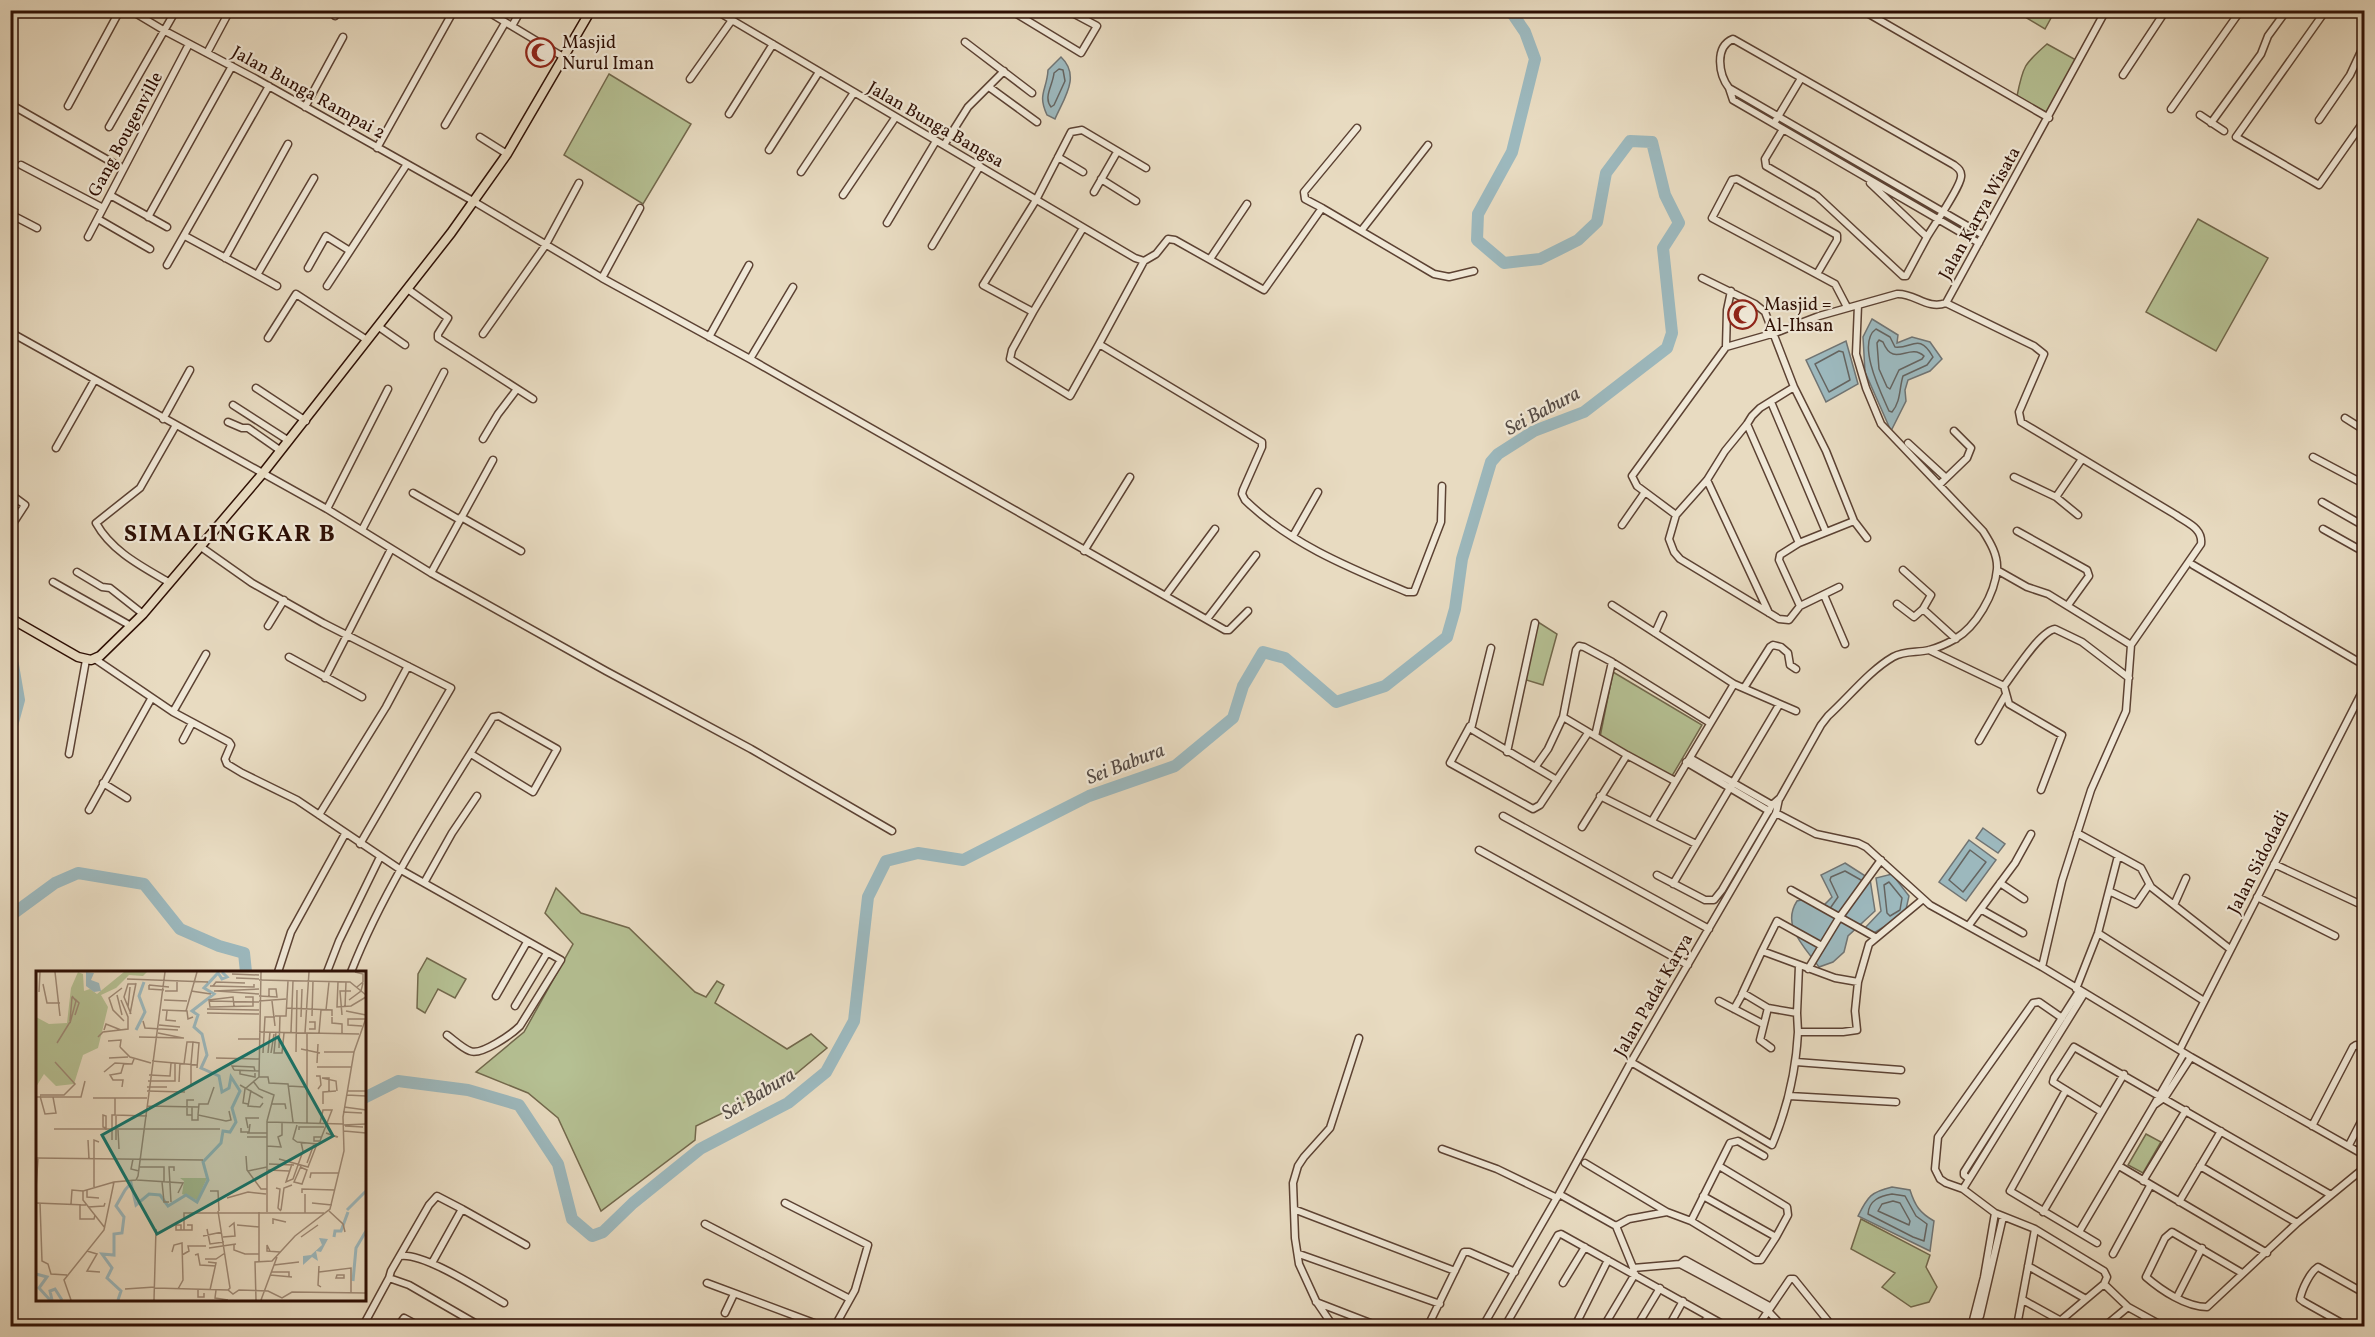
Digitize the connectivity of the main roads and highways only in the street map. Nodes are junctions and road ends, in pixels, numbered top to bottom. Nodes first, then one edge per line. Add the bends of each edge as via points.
1 (591, 10) edge
2 (10, 618) edge

1 - 2 main road via 507,154 409,290 306,421 143,614 95,659 86,660

